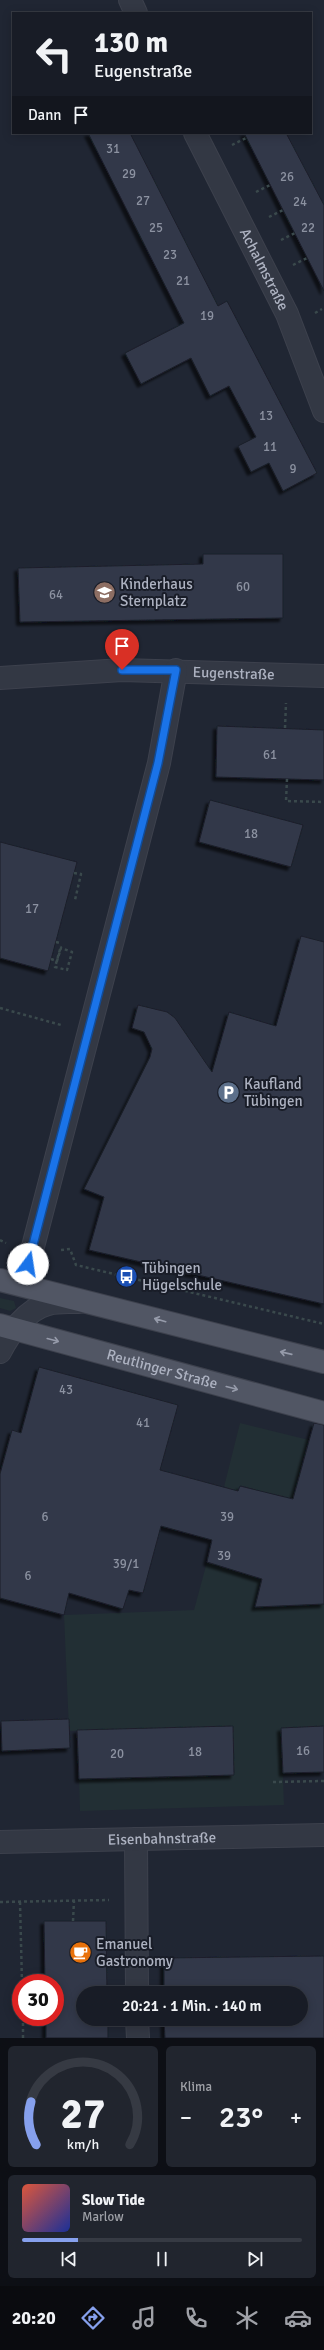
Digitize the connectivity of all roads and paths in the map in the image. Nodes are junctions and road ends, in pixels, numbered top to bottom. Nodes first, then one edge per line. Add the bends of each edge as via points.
1 (130, 0) edge
2 (136, 12) edge
3 (196, 134) edge
4 (324, 411) edge
5 (176, 670) junction
6 (324, 676) edge
7 (0, 678) edge
8 (286, 779) dead end
9 (324, 802) edge
10 (74, 873) dead end
11 (74, 900) dead end
12 (56, 942) dead end
13 (51, 959) dead end
14 (0, 1008) edge
15 (89, 1033) junction
16 (0, 1240) edge
17 (30, 1253) junction
18 (0, 1280) edge
19 (23, 1285) junction
20 (89, 1301) junction
21 (324, 1324) edge
22 (8, 1327) edge
23 (0, 1352) edge
24 (324, 1362) edge
25 (324, 1412) edge
26 (324, 1781) edge
27 (273, 1782) dead end
28 (324, 1835) edge
29 (136, 1839) junction
30 (0, 1842) edge
31 (136, 1900) junction
32 (74, 1901) junction
33 (0, 1902) edge
34 (20, 1902) junction
35 (73, 1921) dead end
36 (22, 1974) edge
37 (137, 1986) edge
38 (23, 2026) edge
39 (138, 2026) edge
40 (23, 2038) edge
41 (138, 2038) edge

1 - 2 street
3 - 4 street, Achalmstraße via 287,314
5 - 6 street, Eugenstraße
5 - 7 street, Eugenstraße via 122,670
5 - 15 street via 158,763
8 - 9 path via 286,801
10 - 11 path via 81,874
12 - 13 path via 60,945 59,953 57,960 55,967 67,970 72,952 61,948 57,961
14 - 15 path
15 - 17 street
16 - 17 path
17 - 19 street
17 - 21 path via 70,1249 76,1265
18 - 19 main road
19 - 20 main road
20 - 22 street via 47,1304
24 -> 20 main road
22 - 23 street
22 -> 25 main road, Reutlinger Straße
26 - 27 path
28 - 29 street, Eisenbahnstraße
29 - 30 street, Eisenbahnstraße
29 - 31 street
31 - 32 path
31 - 37 street
32 - 34 path
32 - 35 path
33 - 34 path
34 - 36 path
38 - 40 path
39 - 41 street

